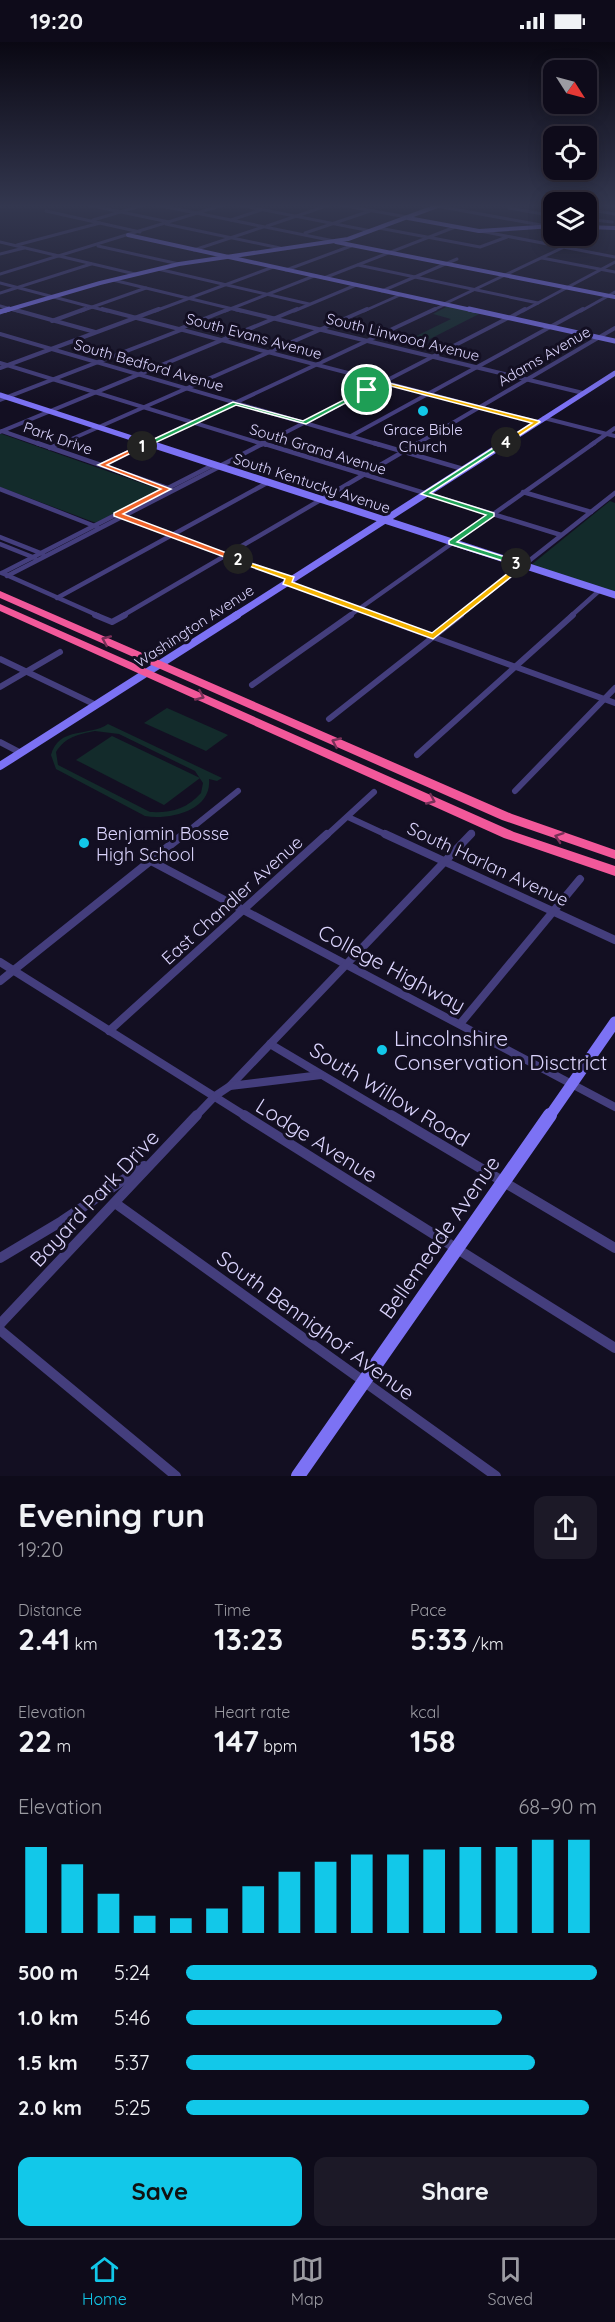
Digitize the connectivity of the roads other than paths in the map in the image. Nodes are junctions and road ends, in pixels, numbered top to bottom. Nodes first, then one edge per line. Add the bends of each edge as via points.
1 (64, 272) edge
2 (127, 272) edge
3 (145, 272) edge
4 (170, 272) edge
5 (260, 272) edge
6 (295, 272) edge
7 (340, 272) edge
8 (390, 272) edge
9 (426, 272) edge
10 (482, 272) edge
11 (511, 272) edge
12 (596, 272) edge
13 (135, 274) junction
14 (314, 276) junction
15 (502, 276) junction
16 (414, 277) junction
17 (324, 278) junction
18 (112, 280) junction
19 (0, 283) edge
20 (225, 285) junction
21 (356, 285) junction
22 (18, 287) junction
23 (147, 288) junction
24 (566, 288) junction
25 (474, 290) junction
26 (382, 291) junction
27 (615, 292) edge
28 (0, 293) edge
29 (266, 294) junction
30 (400, 295) junction
31 (51, 296) junction
32 (608, 296) junction
33 (615, 297) edge
34 (189, 298) junction
35 (538, 303) junction
36 (310, 304) junction
37 (445, 304) junction
38 (0, 306) edge
39 (93, 307) junction
40 (231, 308) junction
41 (9, 309) junction
42 (0, 312) edge
43 (136, 318) junction
44 (509, 318) junction
45 (275, 319) junction
46 (52, 321) junction
47 (552, 327) junction
48 (615, 328) edge
49 (178, 329) junction
50 (320, 330) junction
51 (95, 333) junction
52 (0, 334) edge
53 (599, 338) junction
54 (222, 340) junction
55 (368, 341) junction
56 (615, 341) edge
57 (51, 349) junction
58 (268, 353) junction
59 (433, 357) junction
60 (94, 362) junction
61 (0, 363) edge
62 (7, 365) junction
63 (316, 365) junction
64 (0, 368) edge
65 (478, 368) junction
66 (139, 375) junction
67 (613, 376) edge
68 (50, 379) junction
69 (527, 379) junction
70 (383, 382) junction
71 (185, 388) junction
72 (95, 393) junction
73 (583, 393) junction
74 (429, 394) junction
75 (2, 397) edge
76 (235, 403) junction
77 (142, 407) junction
78 (479, 407) junction
79 (50, 411) junction
80 (540, 420) junction
81 (193, 423) junction
82 (304, 423) junction
83 (97, 427) junction
84 (615, 428) edge
85 (1, 431) edge
86 (606, 434) junction
87 (351, 436) junction
88 (615, 436) edge
89 (148, 444) junction
90 (262, 444) junction
91 (50, 448) junction
92 (403, 452) junction
93 (101, 465) junction
94 (217, 466) junction
95 (463, 469) junction
96 (363, 475) junction
97 (267, 483) junction
98 (1, 490) edge
99 (170, 490) junction
100 (523, 492) junction
101 (615, 493) edge
102 (424, 494) junction
103 (319, 500) junction
104 (607, 500) junction
105 (615, 502) edge
106 (591, 512) junction
107 (491, 514) junction
108 (120, 516) junction
109 (383, 520) junction
110 (95, 526) junction
111 (100, 528) junction
112 (172, 535) junction
113 (561, 535) junction
114 (0, 537) edge
115 (451, 542) junction
116 (0, 543) edge
117 (226, 555) junction
118 (40, 557) junction
119 (522, 565) junction
120 (288, 581) junction
121 (600, 590) junction
122 (0, 594) edge
123 (615, 595) edge
124 (57, 598) junction
125 (20, 603) junction
126 (3, 608) edge
127 (357, 609) junction
128 (433, 636) junction
129 (60, 652) dead end
130 (0, 659) edge
131 (159, 664) junction
132 (515, 666) junction
133 (26, 672) junction
134 (146, 672) junction
135 (252, 685) dead end
136 (0, 687) edge
137 (615, 688) edge
138 (604, 699) junction
139 (615, 703) edge
140 (96, 705) junction
141 (329, 719) dead end
142 (0, 741) edge
143 (21, 753) junction
144 (417, 755) dead end
145 (390, 765) junction
146 (0, 766) edge
147 (378, 776) junction
148 (238, 791) dead end
149 (515, 791) dead end
150 (374, 792) dead end
151 (348, 817) junction
152 (472, 833) dead end
153 (615, 855) edge
154 (151, 861) junction
155 (446, 861) junction
156 (615, 871) edge
157 (580, 879) dead end
158 (244, 910) junction
159 (553, 911) junction
160 (615, 939) edge
161 (0, 962) edge
162 (347, 964) junction
163 (13, 970) junction
164 (0, 981) edge
165 (615, 1022) edge
166 (460, 1024) junction
167 (109, 1031) junction
168 (270, 1044) junction
169 (321, 1076) junction
170 (571, 1083) junction
171 (230, 1086) junction
172 (215, 1096) junction
173 (615, 1107) edge
174 (152, 1161) junction
175 (503, 1182) junction
176 (115, 1203) junction
177 (615, 1248) edge
178 (455, 1250) junction
179 (0, 1258) edge
180 (0, 1324) edge
181 (0, 1330) edge
182 (615, 1348) edge
183 (363, 1381) junction
184 (176, 1476) edge
185 (298, 1476) edge
186 (495, 1476) edge

1 - 22 street
2 - 13 street
3 - 13 street
4 - 20 street
5 - 20 street
6 - 14 street
7 - 17 street
8 - 16 street
9 - 16 street
10 - 15 street
11 - 15 street
12 - 24 street
13 - 18 street
14 - 17 street
14 - 29 street
15 - 24 street
15 - 25 street
16 - 25 street
16 - 26 street
17 - 21 street
18 - 23 street, South Linwood Avenue
18 - 31 street
19 - 22 street, South Evans Avenue
20 - 29 street
20 - 34 street
21 - 26 street
21 - 36 street
22 - 28 street
22 - 31 street, South Evans Avenue
23 - 34 street, South Linwood Avenue
23 - 39 street
24 - 32 street
24 - 35 street
25 - 35 street
25 - 37 street
26 - 30 street
27 - 32 street
29 - 36 street
29 - 40 street
30 - 37 street
30 - 50 street
31 - 39 street, South Evans Avenue
31 - 41 street
32 - 33 street
32 - 47 street
34 - 40 street, South Linwood Avenue
34 - 43 street
35 - 44 street
36 - 45 street
37 - 44 street
37 - 55 street
38 - 41 street
39 - 43 street, South Evans Avenue
39 - 46 street
40 - 45 street, South Linwood Avenue
40 - 49 street
41 - 42 street
41 - 46 street
43 - 49 street, South Evans Avenue
43 - 51 street
44 - 47 street
44 - 59 street
45 - 50 street, South Linwood Avenue
45 - 54 street
46 - 51 street
47 - 53 street
47 - 65 street
48 - 53 street, Adams Avenue
49 - 54 street, South Evans Avenue
49 - 60 street
50 - 55 street, South Linwood Avenue
50 - 58 street
51 - 57 street
52 - 57 street, South Bedford Avenue
53 - 56 street
53 - 69 street, Adams Avenue
54 - 58 street, South Evans Avenue
54 - 66 street
55 - 59 street, South Linwood Avenue
55 - 63 street
57 - 60 street, South Bedford Avenue
57 - 62 street
58 - 63 street, South Evans Avenue
58 - 71 street
59 - 65 street, South Linwood Avenue
59 - 70 street
60 - 66 street, South Bedford Avenue
60 - 68 street
61 - 62 street, South Grand Avenue
62 - 64 street
62 - 68 street, South Grand Avenue
63 - 70 street, South Evans Avenue
63 - 76 street
65 - 69 street, South Linwood Avenue
65 - 74 street
66 - 71 street, South Bedford Avenue
66 - 72 street
67 - 73 street, Washington Avenue
68 - 72 street, South Grand Avenue
68 - 75 street
69 - 73 street, South Linwood Avenue
69 - 78 street, Adams Avenue
70 - 74 street, South Evans Avenue
70 - 82 street
71 - 76 street, South Bedford Avenue
71 - 77 street
72 - 77 street, South Grand Avenue
72 - 79 street
73 - 80 street, Washington Avenue
74 - 78 street, South Evans Avenue
74 - 87 street
75 - 79 street, South Kentucky Avenue
76 - 81 street
76 - 82 street, South Bedford Avenue
77 - 81 street, South Grand Avenue
77 - 83 street
78 - 80 street, South Evans Avenue
78 - 92 street, Adams Avenue
79 - 83 street, South Kentucky Avenue
79 - 85 street
80 - 86 street, South Evans Avenue
80 - 95 street, Washington Avenue
81 - 89 street
81 - 90 street, South Grand Avenue
82 - 87 street, South Bedford Avenue
82 - 90 street
83 - 89 street, South Kentucky Avenue
83 - 91 street
84 - 86 street
85 - 91 street, Park Drive
86 - 88 street, South Evans Avenue
86 - 100 street
87 - 92 street, South Bedford Avenue
89 - 93 street
89 - 94 street, South Kentucky Avenue
90 - 94 street
90 - 96 street, South Grand Avenue
91 - 93 street, Park Drive
92 - 95 street, South Bedford Avenue
92 - 96 street, Adams Avenue
93 - 99 street, Park Drive
94 - 97 street, South Kentucky Avenue
94 - 99 street
95 - 102 street, Washington Avenue
96 - 102 street, South Grand Avenue
96 - 103 street, Adams Avenue
97 - 103 street, South Kentucky Avenue
97 - 112 street
98 - 110 street
99 - 108 street
100 - 106 street
100 - 107 street
101 - 104 street
102 - 107 street, South Grand Avenue
102 - 109 street, Washington Avenue
103 - 109 street, South Kentucky Avenue
103 - 117 street, Adams Avenue
104 - 105 street
104 - 106 street
106 - 113 street
107 - 113 street, South Grand Avenue
107 - 115 street
108 - 110 street
108 - 111 street
108 - 112 street
109 - 115 street, South Kentucky Avenue
109 - 120 street, Washington Avenue
110 - 111 street
110 - 118 street
111 - 118 street
112 - 117 street
112 - 124 street
113 - 119 street
114 - 118 street
115 - 119 street, South Kentucky Avenue
115 - 127 street
116 - 118 street
117 - 120 street
117 - 124 street, Adams Avenue via 112,622
118 - 124 street via 5,575
119 - 121 street, South Kentucky Avenue
119 - 128 street
120 - 127 street
120 - 131 street, Washington Avenue
121 - 123 street, South Kentucky Avenue
121 - 132 street
122 - 125 highway
125 - 126 highway
131 -> 125 highway
126 - 134 highway
127 - 128 street
127 - 135 street
128 - 132 street
128 - 141 street
129 - 133 street
130 - 133 street
131 - 134 street, Washington Avenue
145 -> 131 highway
132 - 138 street
132 - 144 street
133 - 136 street
133 - 140 street
134 - 140 street, Washington Avenue
134 -> 147 highway
137 - 138 street
138 - 139 street
138 - 149 street
140 - 143 street, Washington Avenue
142 - 143 street
143 - 146 street, Washington Avenue
145 - 147 highway via 392,775
153 -> 145 highway via 515,820
147 -> 156 highway via 509,835
148 - 154 street
150 - 151 street, East Chandler Avenue
151 - 155 street, South Harlan Avenue
151 - 158 street, East Chandler Avenue
152 - 155 street
154 - 158 street, College Highway
154 - 163 street
155 - 159 street, South Harlan Avenue
155 - 162 street
157 - 159 street
158 - 162 street, College Highway
158 - 167 street, East Chandler Avenue
159 - 160 street, South Harlan Avenue
159 - 166 street
161 - 163 street, Lodge Avenue
162 - 166 street, College Highway
162 - 168 street
163 - 164 street
163 - 167 street, Lodge Avenue
165 - 170 street, Bellemeade Avenue
166 - 170 street, College Highway
167 - 172 street, Lodge Avenue
168 - 169 street, South Willow Road
168 - 171 street
169 - 171 street
169 - 175 street, South Willow Road
170 - 173 street, College Highway
170 - 175 street, Bellemeade Avenue
171 - 172 street, Bayard Park Drive
172 - 174 street, Bayard Park Drive
172 - 178 street, Lodge Avenue
174 - 176 street, Bayard Park Drive
174 - 179 street
175 - 177 street, South Willow Road
175 - 178 street, Bellemeade Avenue
176 - 180 street, Bayard Park Drive
176 - 183 street, South Bennighof Avenue
178 - 182 street, Lodge Avenue
178 - 183 street, Bellemeade Avenue
181 - 184 street
183 - 185 street, Bellemeade Avenue
183 - 186 street, South Bennighof Avenue

